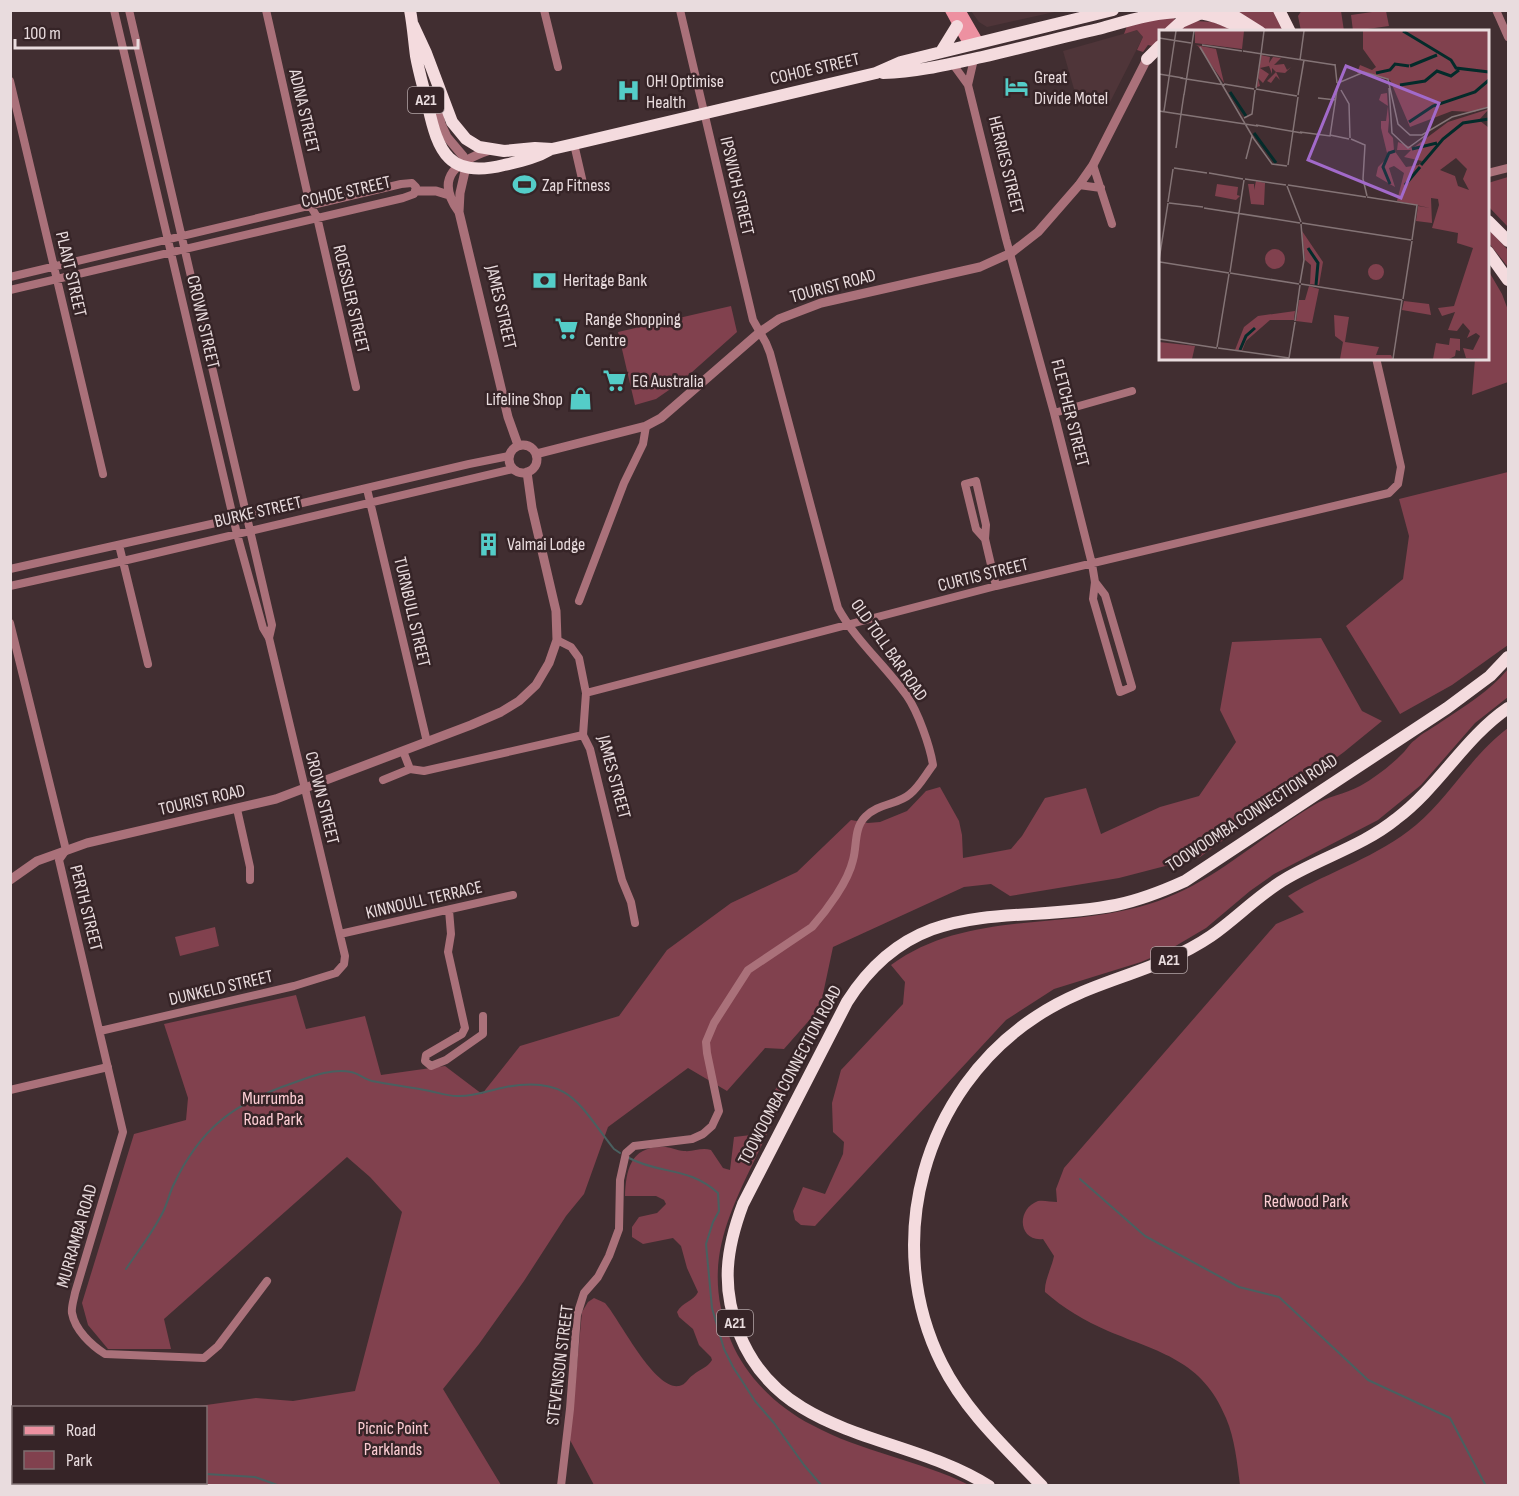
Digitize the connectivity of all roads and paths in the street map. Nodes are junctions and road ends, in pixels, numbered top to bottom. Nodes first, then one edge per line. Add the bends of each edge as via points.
1 (114, 10) edge
2 (129, 10) edge
3 (266, 10) edge
4 (410, 10) edge
5 (544, 10) edge
6 (680, 10) edge
7 (950, 10) edge
8 (960, 10) edge
9 (1113, 10) edge
10 (1496, 10) edge
11 (1225, 13) edge
12 (1200, 14) junction
13 (413, 25) junction
14 (957, 26) junction
15 (1172, 30) edge
16 (1245, 30) edge
17 (1256, 30) edge
18 (1081, 33) junction
19 (1509, 36) edge
20 (974, 44) junction
21 (1159, 48) edge
22 (941, 52) junction
23 (974, 59) junction
24 (1147, 59) joint
25 (952, 63) junction
26 (558, 67) dead end
27 (876, 73) junction
28 (10, 81) edge
29 (968, 85) junction
30 (440, 92) junction
31 (705, 113) junction
32 (574, 144) junction
33 (552, 148) junction
34 (490, 150) junction
35 (464, 164) junction
36 (1093, 165) junction
37 (1509, 168) edge
38 (1489, 173) edge
39 (584, 183) dead end
40 (1079, 185) junction
41 (1101, 188) junction
42 (416, 191) junction
43 (449, 195) junction
44 (310, 206) junction
45 (459, 212) junction
46 (317, 218) junction
47 (1489, 222) edge
48 (1112, 224) dead end
49 (180, 237) junction
50 (169, 239) junction
51 (1509, 241) edge
52 (183, 249) junction
53 (172, 251) junction
54 (1011, 253) junction
55 (1489, 253) edge
56 (54, 267) junction
57 (10, 277) edge
58 (1509, 280) edge
59 (57, 281) junction
60 (10, 290) edge
61 (760, 332) junction
62 (1376, 360) edge
63 (356, 387) dead end
64 (1132, 391) dead end
65 (1054, 412) junction
66 (646, 426) junction
67 (518, 445) junction
68 (536, 454) junction
69 (509, 456) junction
70 (513, 468) junction
71 (528, 472) junction
72 (103, 474) dead end
73 (367, 489) junction
74 (370, 502) junction
75 (247, 516) junction
76 (234, 519) junction
77 (251, 531) junction
78 (237, 534) junction
79 (985, 539) junction
80 (119, 545) junction
81 (123, 561) junction
82 (1092, 564) junction
83 (10, 568) edge
84 (1095, 582) junction
85 (10, 586) edge
86 (996, 586) junction
87 (579, 601) dead end
88 (10, 623) edge
89 (847, 624) junction
90 (269, 638) junction
91 (557, 640) junction
92 (1509, 657) edge
93 (148, 664) dead end
94 (586, 693) junction
95 (1509, 708) edge
96 (583, 735) junction
97 (427, 742) junction
98 (403, 751) junction
99 (410, 769) junction
100 (383, 780) dead end
101 (305, 789) junction
102 (237, 809) junction
103 (66, 850) junction
104 (10, 880) edge
105 (250, 880) dead end
106 (513, 895) dead end
107 (449, 910) junction
108 (635, 923) dead end
109 (340, 934) junction
110 (344, 964) joint
111 (483, 1016) dead end
112 (100, 1031) junction
113 (108, 1067) junction
114 (10, 1090) edge
115 (719, 1111) joint
116 (123, 1132) joint
117 (267, 1281) dead end
118 (561, 1485) edge
119 (988, 1485) edge
120 (1042, 1485) edge

1 - 50 street, CROWN STREET
2 - 49 street, CROWN STREET
3 - 44 street, ADINA STREET
4 - 13 highway, A21
5 - 26 street
6 - 31 street, IPSWICH STREET
7 - 14 main road
8 - 20 main road
9 - 20 highway, COHOE STREET
10 - 19 street
11 - 12 highway
11 - 16 highway
11 - 17 highway
12 - 15 highway
12 - 18 highway, COHOE STREET via 1159,14
13 - 30 highway, A21
13 - 35 highway, A21 via 416,57 434,134 446,155
14 - 20 main road
14 - 22 highway
18 - 20 highway via 1047,35 983,50 974,49
18 - 23 highway, COHOE STREET
20 - 22 highway, COHOE STREET
21 - 24 highway
22 - 27 highway, COHOE STREET
23 - 25 highway, COHOE STREET
23 - 29 street, HERRIES STREET
24 - 36 street, TOURIST ROAD
25 - 27 highway, COHOE STREET
25 - 29 street, HERRIES STREET
27 - 31 highway, COHOE STREET
28 - 56 street, PLANT STREET
29 - 54 street, HERRIES STREET
30 - 34 highway, A21 via 456,128 473,143
30 - 35 street via 436,99 441,124
31 - 32 highway, COHOE STREET
31 - 61 street, IPSWICH STREET via 753,320
32 - 33 highway, COHOE STREET
32 - 39 street
33 - 34 highway, COHOE STREET
33 - 35 highway, COHOE STREET via 537,157 485,169
34 - 35 street
35 - 43 street via 454,171
35 - 45 street, JAMES STREET
36 - 40 street, TOURIST ROAD
36 - 41 street
37 - 38 street
40 - 41 street
40 - 54 street, TOURIST ROAD via 1038,232
41 - 48 street
42 - 43 street
42 - 44 street, COHOE STREET via 410,182
42 - 46 street, COHOE STREET via 403,198
43 - 45 street, JAMES STREET
44 - 46 street, ADINA STREET
44 - 49 street, COHOE STREET
45 - 67 street, JAMES STREET
46 - 52 street, COHOE STREET
46 - 63 street, ROESSLER STREET
47 - 51 highway
49 - 50 street, COHOE STREET
49 - 52 street, CROWN STREET
50 - 53 street, CROWN STREET
50 - 56 street, COHOE STREET
52 - 53 street, COHOE STREET
52 - 75 street, CROWN STREET
53 - 59 street, COHOE STREET
53 - 76 street, CROWN STREET
54 - 61 street, TOURIST ROAD via 980,267 821,303 779,319
54 - 65 street, FLETCHER STREET
55 - 58 highway
56 - 57 street, COHOE STREET
56 - 59 street, PLANT STREET
59 - 60 street, COHOE STREET
59 - 72 street, PLANT STREET
61 - 66 street, TOURIST ROAD via 661,418
61 - 89 street, OLD TOLL BAR ROAD via 770,354 838,608
62 - 82 street, CURTIS STREET via 1401,467 1398,484 1389,493
64 - 65 street
65 - 82 street, FLETCHER STREET
66 - 68 street
66 - 87 street via 643,444
67 - 68 street via 531,447
67 - 69 street
68 - 71 street via 537,463
69 - 70 street
69 - 73 street, BURKE STREET
70 - 71 street
70 - 74 street, BURKE STREET
71 - 91 street via 532,508 556,611
73 - 74 street, TURNBULL STREET
73 - 75 street, BURKE STREET
74 - 77 street, BURKE STREET
74 - 97 street, TURNBULL STREET
75 - 76 street, BURKE STREET
75 - 77 street, CROWN STREET
76 - 78 street, CROWN STREET
76 - 80 street, BURKE STREET
77 - 78 street, BURKE STREET
77 - 90 street, CROWN STREET via 272,625
78 - 81 street, BURKE STREET
78 - 90 street, CROWN STREET
79 - 79 street via 976,529 965,484 976,481 986,525
79 - 86 street
80 - 81 street
80 - 83 street, BURKE STREET
81 - 85 street, BURKE STREET
81 - 93 street
82 - 84 street, FLETCHER STREET
82 - 86 street, CURTIS STREET
84 - 84 street, FLETCHER STREET via 1105,595 1132,687 1120,692 1093,599
86 - 89 street, CURTIS STREET
88 - 103 street, PERTH STREET
89 - 94 street, CURTIS STREET
89 - 115 street, OLD TOLL BAR ROAD via 908,697 931,749 933,765 910,795 876,808 864,818 857,831 853,862 820,918 747,970 714,1023 706,1042
90 - 101 street, CROWN STREET
91 - 94 street, JAMES STREET via 571,647 579,658
91 - 97 street, TOURIST ROAD via 536,685 519,701
92 - 119 highway, TOOWOOMBA CONNECTION ROAD / A21 via 1447,708 1185,881 1116,905 977,917 939,926 896,948 877,963 855,990 735,1225 727,1280 732,1313 752,1360 799,1406 831,1424 947,1465
94 - 96 street, JAMES STREET
95 - 120 highway, A21 via 1480,731 1426,793 1394,821 1287,878 1184,953 1083,991 1036,1016 1002,1041 950,1107 931,1147 916,1202 914,1256 919,1299 932,1342 952,1383 984,1425
96 - 99 street via 424,771
96 - 108 street, JAMES STREET via 590,749
97 - 98 street, TOURIST ROAD
98 - 99 street
98 - 101 street, TOURIST ROAD
99 - 100 street
101 - 102 street, TOURIST ROAD
101 - 109 street, CROWN STREET
102 - 103 street, TOURIST ROAD
102 - 105 street
103 - 104 street, TOURIST ROAD via 38,861
103 - 112 street, PERTH STREET via 59,860
106 - 107 street, KINNOULL TERRACE
107 - 109 street, KINNOULL TERRACE
107 - 111 street via 448,952 465,1028 462,1034 426,1055 425,1061 431,1066 446,1060 483,1034
109 - 110 street, CROWN STREET
110 - 112 street, DUNKELD STREET via 336,973 294,986
112 - 113 street, PERTH STREET
113 - 114 street
113 - 116 street, PERTH STREET
115 - 118 street, STEVENSON STREET via 703,1134 678,1142 634,1146 626,1153 620,1180 619,1229 598,1277 584,1293 578,1315
116 - 117 street, MURRAMBA ROAD via 72,1311 76,1323 95,1347 105,1354 204,1358 218,1346

